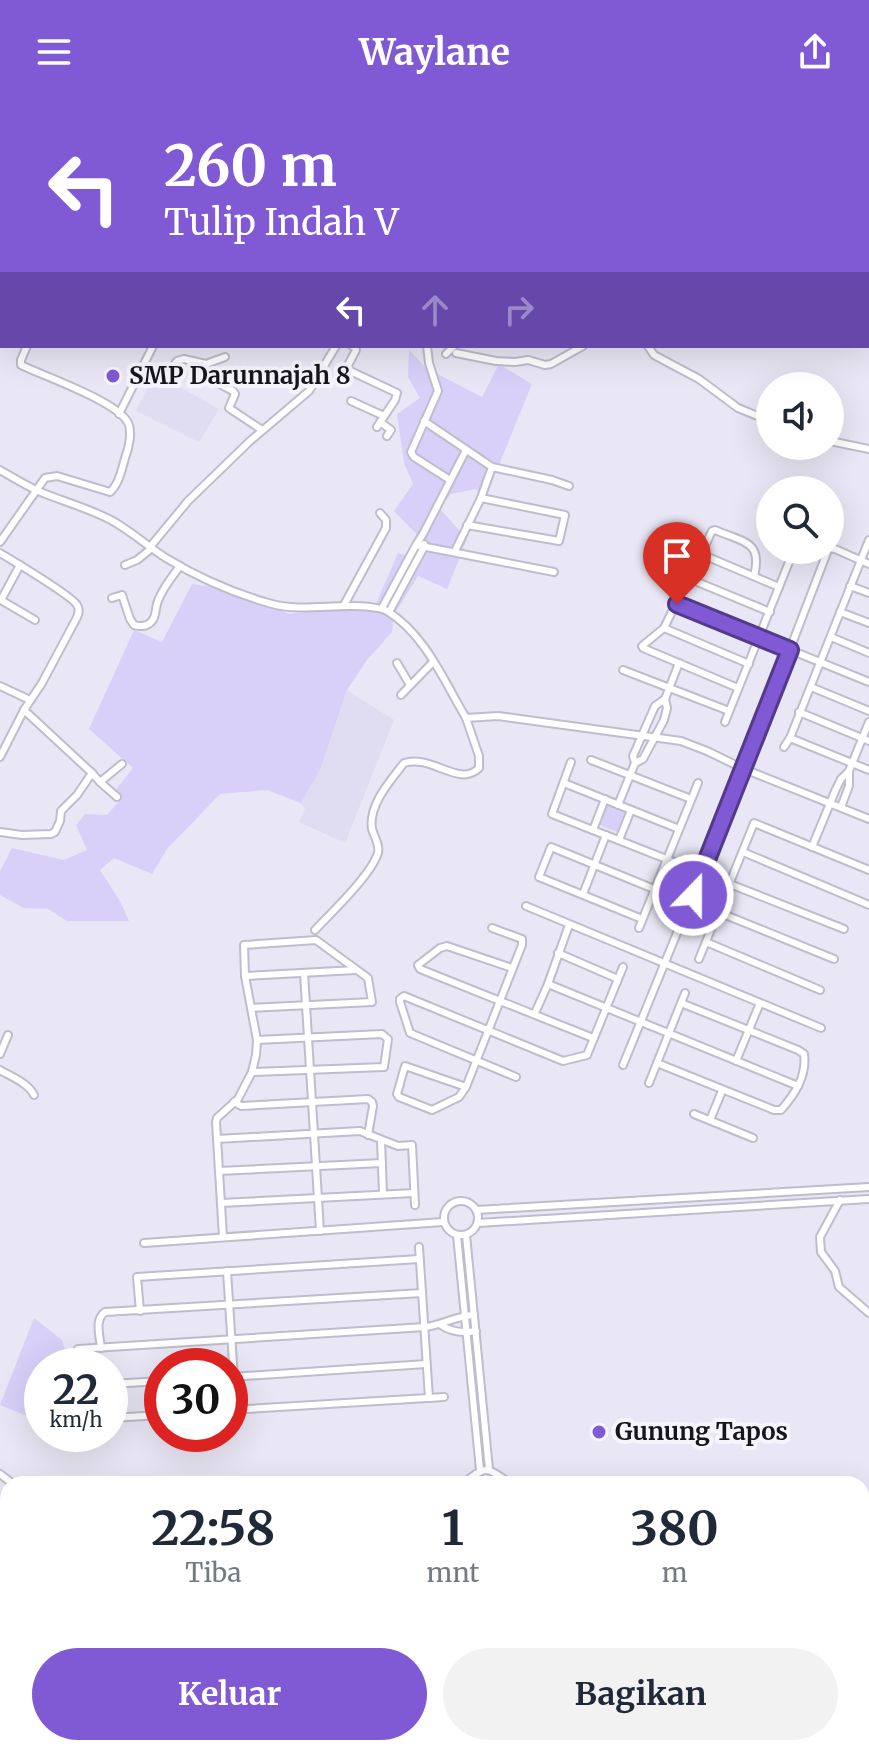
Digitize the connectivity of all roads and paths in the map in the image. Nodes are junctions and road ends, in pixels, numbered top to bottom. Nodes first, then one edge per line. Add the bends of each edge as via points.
1 (26, 348) edge
2 (152, 348) edge
3 (335, 348) edge
4 (354, 348) edge
5 (427, 348) edge
6 (579, 348) edge
7 (649, 348) edge
8 (455, 350) edge
9 (446, 354) dead end
10 (225, 357) dead end
11 (206, 364) junction
12 (173, 366) dead end
13 (351, 401) dead end
14 (119, 414) junction
15 (756, 415) edge
16 (424, 421) junction
17 (380, 422) junction
18 (262, 430) junction
19 (387, 436) dead end
20 (844, 444) edge
21 (869, 449) edge
22 (466, 450) junction
23 (492, 467) junction
24 (0, 470) edge
25 (450, 480) junction
26 (569, 486) dead end
27 (37, 490) junction
28 (481, 498) junction
29 (380, 513) dead end
30 (467, 525) junction
31 (423, 534) junction
32 (869, 540) edge
33 (0, 542) edge
34 (416, 545) junction
35 (151, 547) junction
36 (424, 547) junction
37 (455, 551) junction
38 (0, 553) edge
39 (844, 553) edge
40 (701, 554) junction
41 (861, 561) junction
42 (788, 564) edge
43 (823, 564) edge
44 (869, 564) edge
45 (20, 565) junction
46 (125, 565) dead end
47 (180, 566) junction
48 (554, 572) dead end
49 (754, 576) junction
50 (690, 579) junction
51 (850, 586) junction
52 (779, 587) junction
53 (869, 593) edge
54 (112, 598) dead end
55 (677, 604) junction
56 (344, 605) junction
57 (385, 610) junction
58 (770, 612) junction
59 (840, 612) junction
60 (35, 620) dead end
61 (869, 623) edge
62 (663, 629) junction
63 (758, 637) junction
64 (831, 637) junction
65 (790, 650) junction
66 (869, 653) edge
67 (433, 662) junction
68 (821, 662) junction
69 (397, 663) dead end
70 (679, 663) junction
71 (749, 664) junction
72 (623, 670) dead end
73 (869, 682) edge
74 (410, 685) junction
75 (0, 686) edge
76 (670, 687) junction
77 (811, 687) junction
78 (738, 688) junction
79 (401, 695) dead end
80 (665, 699) junction
81 (869, 699) edge
82 (30, 700) junction
83 (24, 710) junction
84 (867, 710) edge
85 (729, 711) junction
86 (799, 712) junction
87 (466, 718) junction
88 (725, 722) dead end
89 (869, 722) edge
90 (643, 735) junction
91 (655, 737) junction
92 (790, 738) junction
93 (866, 740) edge
94 (784, 747) dead end
95 (0, 757) edge
96 (591, 760) dead end
97 (571, 762) dead end
98 (635, 763) junction
99 (852, 763) junction
100 (122, 764) dead end
101 (744, 769) junction
102 (869, 770) edge
103 (849, 771) junction
104 (92, 773) junction
105 (630, 775) junction
106 (100, 782) junction
107 (564, 783) junction
108 (698, 783) dead end
109 (117, 797) dead end
110 (605, 799) junction
111 (691, 799) junction
112 (831, 803) junction
113 (618, 805) junction
114 (841, 807) junction
115 (631, 810) junction
116 (869, 819) edge
117 (679, 829) junction
118 (593, 830) junction
119 (0, 832) edge
120 (606, 835) junction
121 (619, 840) junction
122 (812, 847) junction
123 (743, 852) junction
124 (667, 858) junction
125 (594, 865) junction
126 (869, 870) edge
127 (702, 872) junction
128 (730, 883) junction
129 (654, 889) junction
130 (583, 894) junction
131 (869, 905) edge
132 (526, 906) dead end
133 (718, 912) junction
134 (642, 919) junction
135 (569, 925) junction
136 (492, 928) dead end
137 (639, 928) dead end
138 (844, 929) dead end
139 (315, 930) dead end
140 (706, 942) junction
141 (558, 953) junction
142 (699, 959) dead end
143 (834, 959) dead end
144 (665, 964) junction
145 (623, 967) dead end
146 (512, 968) junction
147 (356, 970) junction
148 (304, 973) junction
149 (245, 976) junction
150 (618, 979) junction
151 (548, 984) junction
152 (820, 990) dead end
153 (685, 993) dead end
154 (500, 1001) junction
155 (681, 1003) junction
156 (760, 1003) junction
157 (306, 1005) junction
158 (607, 1007) junction
159 (251, 1008) junction
160 (535, 1013) junction
161 (641, 1021) junction
162 (821, 1028) dead end
163 (489, 1029) junction
164 (748, 1031) junction
165 (669, 1033) junction
166 (8, 1035) dead end
167 (308, 1038) junction
168 (593, 1038) junction
169 (257, 1040) junction
170 (0, 1054) edge
171 (477, 1061) junction
172 (736, 1061) junction
173 (657, 1063) junction
174 (623, 1065) dead end
175 (0, 1070) edge
176 (310, 1070) junction
177 (252, 1072) junction
178 (516, 1077) dead end
179 (649, 1083) dead end
180 (798, 1086) junction
181 (466, 1087) junction
182 (722, 1091) junction
183 (34, 1095) dead end
184 (234, 1102) junction
185 (312, 1102) junction
186 (694, 1114) dead end
187 (710, 1120) junction
188 (314, 1134) junction
189 (368, 1135) junction
190 (753, 1138) dead end
191 (217, 1139) junction
192 (381, 1140) junction
193 (382, 1163) junction
194 (316, 1166) junction
195 (219, 1171) junction
196 (869, 1187) edge
197 (795, 1192) junction
198 (414, 1193) junction
199 (383, 1194) junction
200 (318, 1198) junction
201 (869, 1199) edge
202 (840, 1200) junction
203 (797, 1202) junction
204 (221, 1203) junction
205 (415, 1205) dead end
206 (476, 1210) junction
207 (443, 1222) junction
208 (478, 1223) junction
209 (320, 1231) junction
210 (457, 1235) junction
211 (466, 1235) junction
212 (223, 1237) junction
213 (144, 1243) dead end
214 (419, 1247) dead end
215 (419, 1259) junction
216 (227, 1271) junction
217 (422, 1293) junction
218 (229, 1305) junction
219 (140, 1311) junction
220 (869, 1313) edge
221 (470, 1316) junction
222 (441, 1325) junction
223 (425, 1327) junction
224 (476, 1331) junction
225 (467, 1332) junction
226 (232, 1340) junction
227 (101, 1348) joint
228 (232, 1348) edge
229 (426, 1364) junction
230 (248, 1375) edge
231 (444, 1397) dead end
232 (429, 1398) junction
233 (248, 1409) edge
234 (489, 1469) junction
235 (480, 1470) junction
236 (473, 1476) edge
237 (499, 1476) edge
238 (34, 1756) edge
239 (51, 1756) edge

1 - 14 street via 21,365 96,398
2 - 14 street
3 - 18 street via 309,391
4 - 17 street via 346,369 397,393
5 - 16 street via 438,391
6 - 8 street via 545,365 496,361
7 - 15 street
8 - 9 street
10 - 11 street
11 - 12 street via 184,359
11 - 18 street via 206,378 234,392 229,408
13 - 17 street
14 - 27 street via 128,422 129,440 114,490 108,493 52,476
16 - 22 street
16 - 25 street via 411,452
17 - 19 street via 391,430
18 - 35 street via 188,501
20 - 21 street
22 - 23 street
22 - 25 street
23 - 26 street
23 - 28 street
24 - 27 street
25 - 31 street
27 - 33 street
27 - 35 street via 107,518
28 - 30 street
28 - 30 street via 565,515 559,541
29 - 56 street via 386,528
30 - 37 street
31 - 34 street
31 - 36 street
32 - 41 street
34 - 36 street
34 - 57 street
35 - 46 street
35 - 47 street
36 - 37 street
36 - 57 street
37 - 48 street
38 - 45 street
39 - 41 street
40 - 49 street
40 - 49 street via 715,530 755,550
40 - 50 street
41 - 44 street
41 - 51 street
42 - 52 street
43 - 65 street
45 - 60 street via 1,600
45 - 82 street via 79,608
47 - 54 street via 147,625 134,625 122,595
47 - 56 street via 276,605
49 - 52 street
50 - 55 street
50 - 58 street
51 - 53 street
51 - 59 street
52 - 58 street
55 - 62 street
55 - 63 street
56 - 57 street
57 - 67 street via 412,631
58 - 63 street
59 - 61 street
59 - 64 street
62 - 70 street via 642,647
62 - 71 street
63 - 65 street
63 - 71 street
64 - 66 street
64 - 68 street
65 - 68 street
65 - 101 street
67 - 74 street
67 - 87 street
68 - 73 street
68 - 77 street
69 - 74 street
70 - 76 street
70 - 78 street
71 - 78 street
72 - 76 street
74 - 79 street
75 - 82 street
76 - 80 street
76 - 85 street
77 - 84 street
77 - 86 street
78 - 85 street
80 - 90 street via 655,706
80 - 91 street via 667,713
81 - 84 street
82 - 83 street
83 - 95 street
83 - 104 street
85 - 88 street
86 - 92 street
86 - 93 street
87 - 90 street via 498,716
87 - 139 street via 479,768 462,775 422,761 404,763 373,814 377,855
89 - 93 street
90 - 91 street
90 - 98 street
91 - 98 street
91 - 101 street via 681,741
92 - 94 street
92 - 99 street
93 - 99 street
96 - 105 street
97 - 107 street
98 - 105 street
99 - 102 street
99 - 103 street
100 - 106 street
101 - 112 street
101 - 127 street
103 - 112 street
103 - 114 street
104 - 106 street
104 - 119 street via 61,811 55,832
105 - 111 street
105 - 113 street
106 - 109 street
107 - 110 street
107 - 118 street via 552,814
108 - 111 street
110 - 113 street
110 - 118 street
111 - 117 street
112 - 114 street
112 - 122 street
113 - 115 street
114 - 116 street
115 - 117 street
115 - 121 street
117 - 124 street
118 - 120 street
120 - 121 street
120 - 125 street
121 - 124 street
122 - 123 street via 754,823
122 - 126 street
123 - 128 street
123 - 131 street
124 - 127 street
124 - 129 street
125 - 129 street
125 - 130 street
125 - 130 street via 551,847 539,877
127 - 128 street
127 - 144 street
128 - 133 street
128 - 138 street
129 - 134 street
130 - 134 street
132 - 135 street
133 - 140 street
133 - 143 street
134 - 137 street
135 - 141 street
135 - 144 street
136 - 146 street via 522,939
140 - 142 street
140 - 152 street
141 - 150 street
141 - 151 street
144 - 156 street
144 - 161 street
145 - 150 street
146 - 154 street
146 - 154 street via 447,946 418,965
147 - 148 street
147 - 149 street via 316,940 246,944
147 - 157 street via 368,978 372,1002
148 - 149 street
148 - 157 street
149 - 159 street
150 - 158 street
151 - 158 street
151 - 160 street
153 - 155 street
154 - 160 street
154 - 163 street
155 - 164 street
155 - 165 street
156 - 162 street
156 - 164 street
157 - 159 street
157 - 167 street
158 - 161 street
158 - 168 street
159 - 169 street
160 - 168 street
161 - 165 street
161 - 174 street
163 - 168 street via 563,1061 585,1056
163 - 171 street
163 - 171 street via 404,996 400,1000 410,1033
164 - 172 street
164 - 180 street via 804,1054
165 - 172 street
165 - 173 street
166 - 170 street
167 - 169 street
167 - 176 street
167 - 176 street via 382,1034 388,1039 384,1067
169 - 177 street
171 - 178 street
171 - 181 street
172 - 180 street
173 - 179 street
173 - 182 street
175 - 183 street
176 - 177 street
176 - 185 street
177 - 184 street
180 - 182 street via 781,1110
181 - 181 street via 459,1097 432,1110 397,1094 405,1066
182 - 187 street
184 - 185 street
184 - 191 street via 217,1118
185 - 188 street
185 - 189 street via 368,1099 373,1106
186 - 187 street
187 - 190 street
188 - 189 street
188 - 191 street
188 - 194 street
189 - 192 street
191 - 195 street
192 - 193 street
192 - 198 street via 412,1145
193 - 194 street
193 - 199 street
194 - 195 street
194 - 200 street
195 - 204 street
196 - 197 street
197 - 203 street
197 - 206 street
198 - 199 street
198 - 205 street
199 - 200 street
200 - 204 street
200 - 209 street
201 - 202 street
202 - 203 street
202 - 220 street via 820,1237 821,1252 839,1287
203 - 208 street
204 - 212 street
206 - 207 street via 465,1201 451,1203
206 - 208 street
207 - 209 street
207 - 210 street
208 - 211 street
209 - 212 street
210 - 211 street
210 - 221 street
211 - 221 street
212 - 213 street
214 - 215 street
215 - 216 street
215 - 217 street
216 - 218 street
216 - 219 street via 137,1277
217 - 218 street
217 - 223 street
218 - 219 street
218 - 226 street
219 - 227 street via 100,1316
221 - 222 street
221 - 224 street
221 - 225 street
222 - 223 street
222 - 225 street
223 - 226 street
223 - 229 street
224 - 225 street
224 - 234 street
225 - 235 street
226 - 227 street
226 - 228 street
229 - 230 street
229 - 232 street
231 - 232 street
232 - 233 street
234 - 235 street
234 - 237 street
235 - 236 street
238 - 239 street

